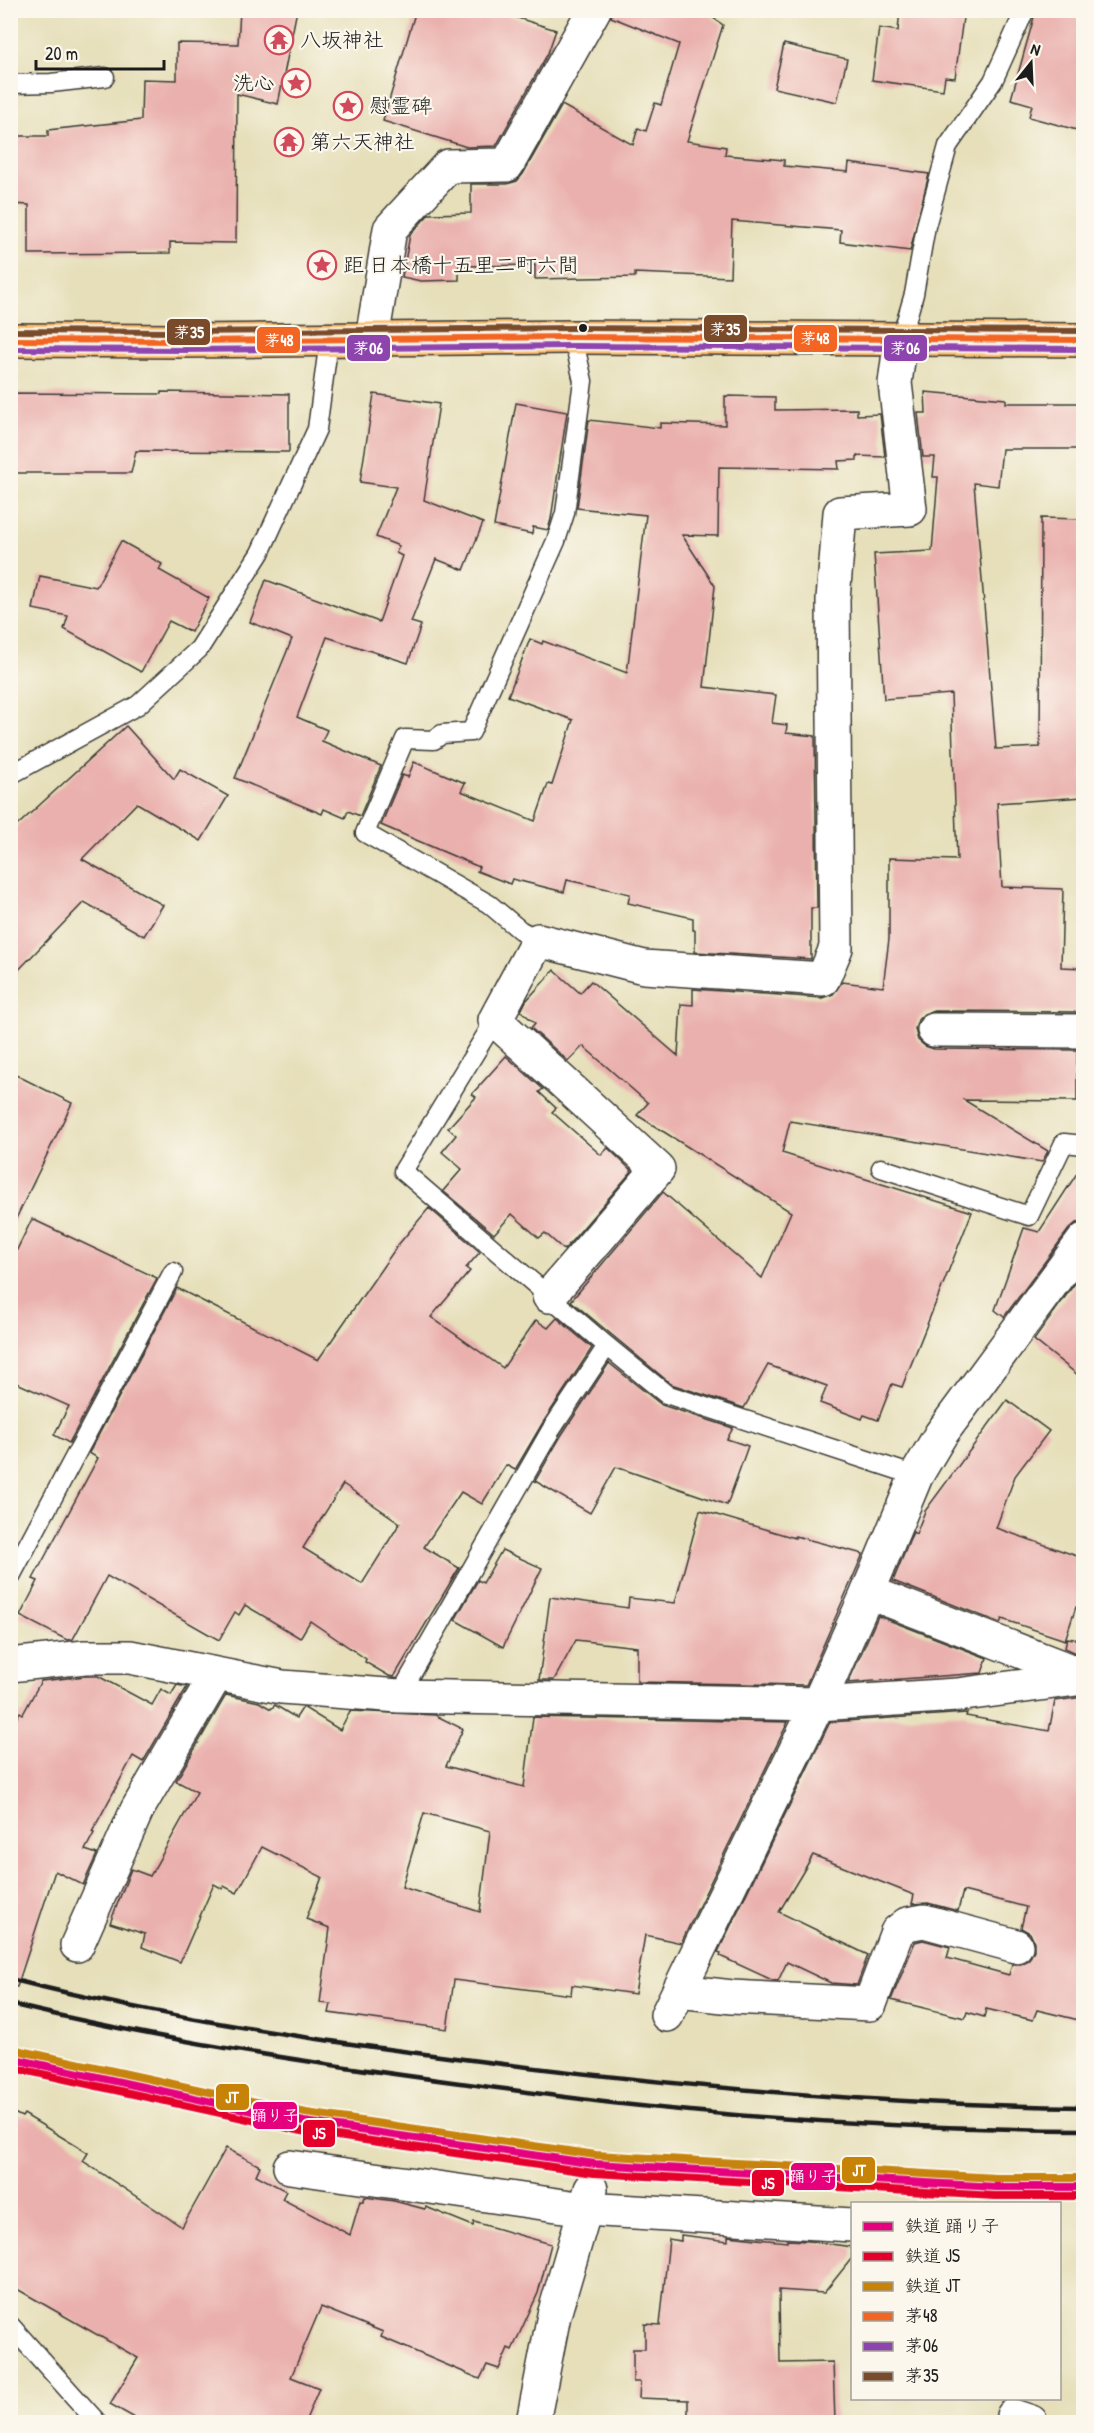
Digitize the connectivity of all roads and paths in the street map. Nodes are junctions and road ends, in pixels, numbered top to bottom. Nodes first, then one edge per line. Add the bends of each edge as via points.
1 (594, 10) edge
2 (1025, 10) edge
3 (105, 77) dead end
4 (10, 84) edge
5 (573, 336) junction
6 (901, 338) junction
7 (372, 339) junction
8 (10, 340) edge
9 (329, 340) junction
10 (1083, 340) edge
11 (10, 775) edge
12 (538, 940) junction
13 (495, 1020) junction
14 (934, 1030) dead end
15 (1083, 1031) edge
16 (1083, 1145) edge
17 (881, 1168) dead end
18 (1083, 1240) edge
19 (172, 1272) dead end
20 (549, 1296) junction
21 (607, 1346) junction
22 (916, 1476) junction
23 (10, 1578) edge
24 (868, 1592) junction
25 (10, 1665) edge
26 (216, 1675) junction
27 (1083, 1677) edge
28 (399, 1696) junction
29 (818, 1704) junction
30 (77, 1945) dead end
31 (1016, 1946) dead end
32 (290, 2168) dead end
33 (588, 2198) junction
34 (851, 2225) edge
35 (10, 2325) edge
36 (97, 2422) edge
37 (532, 2422) edge

1 - 7 street via 507,165 448,166 390,229
2 - 6 lane via 993,81 948,147
3 - 4 lane
5 - 6 highway
5 - 7 highway
5 - 12 lane via 583,381 565,513 556,541 471,732 442,734 434,740 405,739 365,833 489,904
6 - 10 highway
6 - 12 street via 895,383 910,509 840,513 833,599 836,948 823,979 644,967
7 - 9 highway
8 - 9 highway
9 - 11 lane via 317,429 260,552 199,649 138,705
12 - 13 street
13 - 20 lane via 403,1171
13 - 20 street via 658,1169
14 - 15 street
16 - 17 lane via 1064,1143 1029,1216
18 - 22 street via 941,1434
19 - 23 lane
20 - 21 lane
21 - 22 lane via 666,1394
21 - 28 lane via 551,1430
22 - 24 street
24 - 27 street
24 - 29 street
25 - 26 street via 130,1657
26 - 28 street via 282,1688
26 - 30 street via 137,1810
27 - 29 street via 957,1695
28 - 29 street
29 - 31 street via 673,2003 732,1997 870,2004 897,1932 907,1924 924,1921
32 - 33 street
33 - 34 street
33 - 37 street via 554,2315
35 - 36 lane

